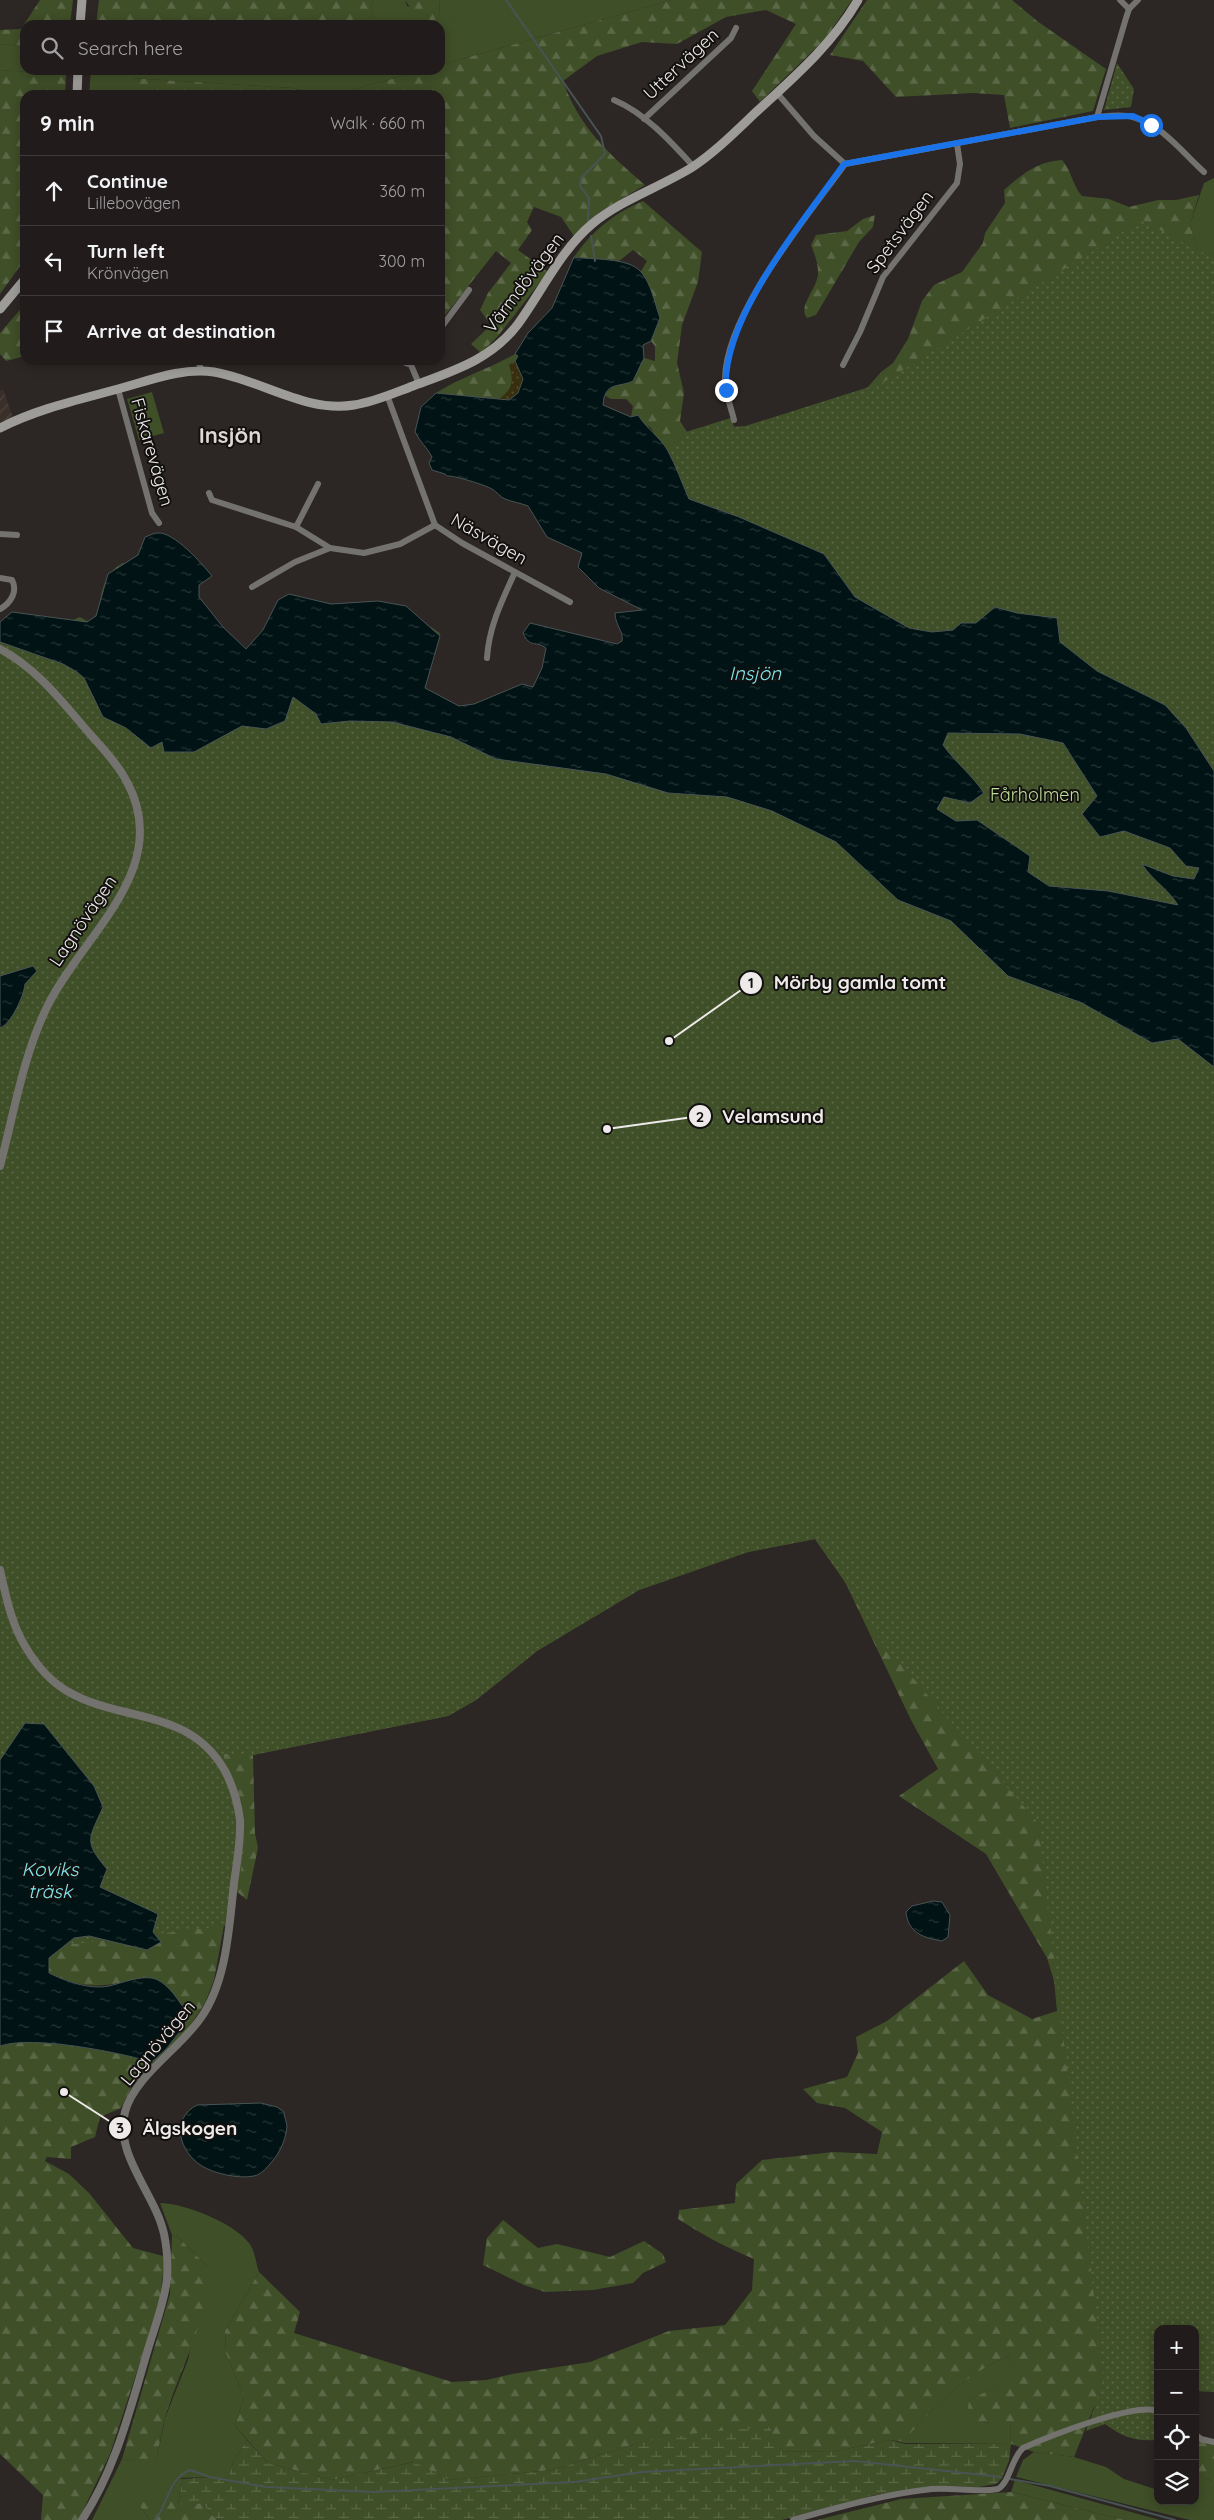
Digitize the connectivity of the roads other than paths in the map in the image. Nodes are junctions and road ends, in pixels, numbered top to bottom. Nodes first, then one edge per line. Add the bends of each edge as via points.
1 (82, 0) edge
2 (858, 0) edge
3 (1120, 0) edge
4 (1138, 0) edge
5 (1130, 9) junction
6 (80, 20) edge
7 (736, 28) dead end
8 (78, 75) edge
9 (77, 90) edge
10 (777, 93) junction
11 (614, 100) dead end
12 (1098, 117) junction
13 (644, 119) junction
14 (957, 144) junction
15 (844, 164) junction
16 (693, 166) junction
17 (1204, 172) dead end
18 (20, 285) edge
19 (469, 290) dead end
20 (0, 309) edge
21 (445, 322) edge
22 (200, 365) edge
23 (415, 365) edge
24 (843, 365) dead end
25 (202, 372) junction
26 (419, 384) junction
27 (118, 389) junction
28 (387, 395) junction
29 (734, 420) dead end
30 (0, 428) edge
31 (318, 484) dead end
32 (209, 493) dead end
33 (159, 523) dead end
34 (435, 525) junction
35 (296, 527) junction
36 (0, 534) edge
37 (18, 535) dead end
38 (330, 548) junction
39 (516, 572) junction
40 (0, 578) edge
41 (252, 587) dead end
42 (570, 602) dead end
43 (0, 609) edge
44 (0, 650) edge
45 (487, 658) dead end
46 (0, 1166) edge
47 (0, 1570) edge
48 (1154, 2409) edge
49 (1199, 2437) edge
50 (1214, 2442) edge
51 (82, 2520) edge
52 (793, 2520) edge

1 - 6 main road
2 - 10 main road, Värmdövägen via 829,42
3 - 5 street
4 - 5 street
5 - 12 street
7 - 13 street, Uttervägen via 732,38
8 - 9 main road
10 - 15 street via 814,136
10 - 16 main road, Värmdövägen
11 - 13 street, Uttervägen
12 - 14 street
12 - 17 street via 1133,116 1151,125
13 - 16 street, Uttervägen
14 - 15 street
14 - 24 street, Spetsvägen via 960,164 957,183 883,276
15 - 29 street via 745,310 728,358 725,378
16 - 26 main road, Värmdövägen via 620,204 589,226 509,335 491,352 455,371
18 - 20 main road
19 - 21 street
22 - 25 street
23 - 26 street
25 - 27 main road, Värmdövägen via 175,374
25 - 28 main road, Värmdövägen via 250,381 318,405 356,405
26 - 28 main road, Värmdövägen
27 - 30 main road, Värmdövägen via 39,411
27 - 33 street, Fiskarevägen via 152,513
28 - 34 street, Näsvägen
31 - 35 street
32 - 35 street via 212,500
34 - 38 street via 390,548 364,553
34 - 39 street, Näsvägen
35 - 38 street
36 - 37 street
38 - 41 street via 295,562
39 - 42 street, Näsvägen
39 - 45 street via 496,613 488,639
40 - 43 street via 12,580 14,589 11,600
44 - 46 street, Lagnövägen via 19,660 45,682 116,764 132,791 141,834 136,862 126,887 63,979 32,1039
47 - 51 street, Lagnövägen via 21,1639 51,1679 64,1690 88,1701 164,1721 194,1737 223,1769 235,1795 240,1818 231,1907 213,1997 192,2031 137,2088 125,2110 123,2136 127,2151 153,2202 163,2230 167,2281 116,2452 102,2486
48 - 52 street via 1144,2408 1116,2415 1023,2448 1013,2460 1004,2484 998,2489 910,2492
49 - 50 street

